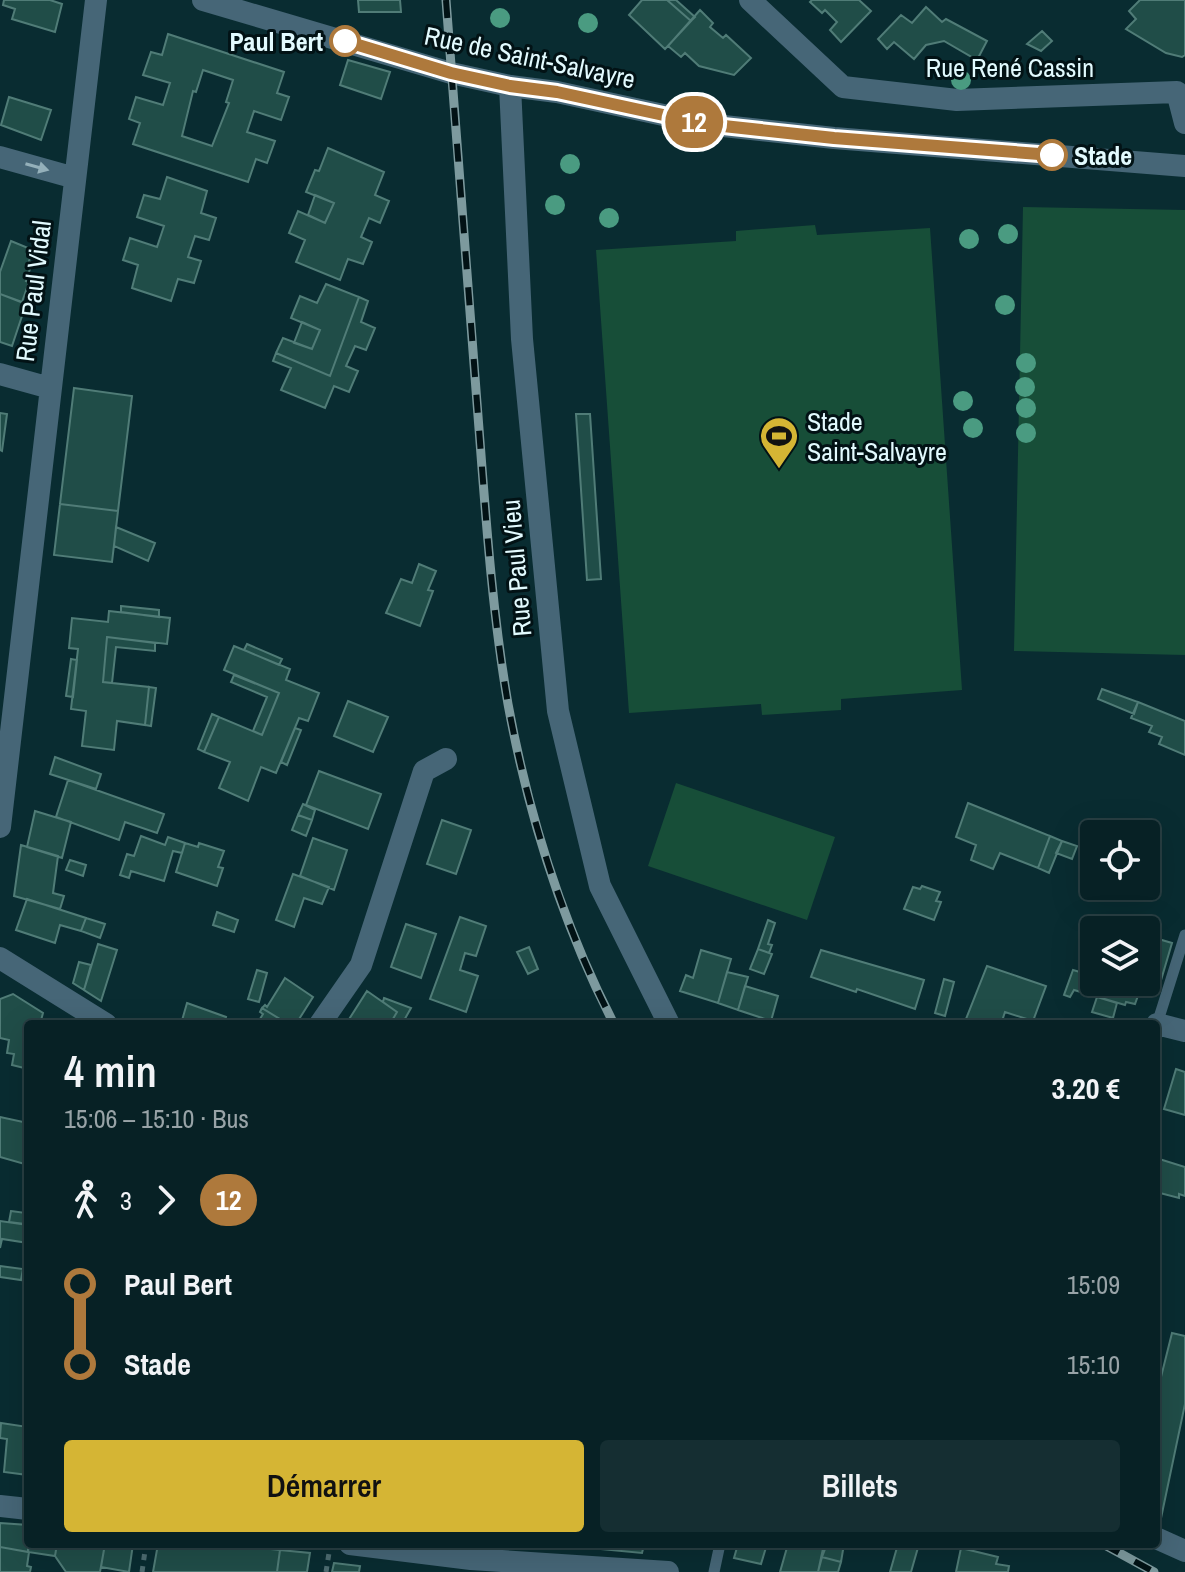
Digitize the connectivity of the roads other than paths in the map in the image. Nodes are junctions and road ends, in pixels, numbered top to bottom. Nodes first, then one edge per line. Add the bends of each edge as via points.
1 (96, 0) edge
2 (203, 0) edge
3 (750, 0) edge
4 (510, 86) junction
5 (1181, 92) edge
6 (1185, 123) edge
7 (0, 157) edge
8 (1185, 166) edge
9 (75, 178) junction
10 (0, 374) edge
11 (50, 388) junction
12 (446, 759) dead end
13 (0, 827) edge
14 (1185, 935) edge
15 (0, 958) edge
16 (100, 1020) edge
17 (323, 1020) edge
18 (667, 1020) edge
19 (1159, 1020) edge
20 (1160, 1027) edge
21 (1185, 1031) edge
22 (0, 1506) edge
23 (24, 1509) edge
24 (1160, 1540) edge
25 (382, 1548) edge
26 (719, 1548) edge
27 (1185, 1551) edge
28 (668, 1572) edge
29 (714, 1572) edge

1 - 9 street, Rue Paul Vidal
2 - 4 street, Rue de Saint-Salvayre
3 - 5 street, Rue René Cassin via 843,87 957,100
4 - 8 street, Rue de Saint-Salvayre via 705,124
4 - 18 street, Rue Paul Vieu via 522,339 558,711 600,886
5 - 6 street, Rue René Cassin
7 -> 9 street
9 - 11 street, Rue Paul Vidal
10 - 11 street
11 - 13 street, Rue Paul Vidal
12 - 17 street via 424,771 361,965
14 - 19 lane
15 - 16 street
20 - 21 street
22 - 23 street
24 - 27 street
25 - 28 street
26 - 29 lane

